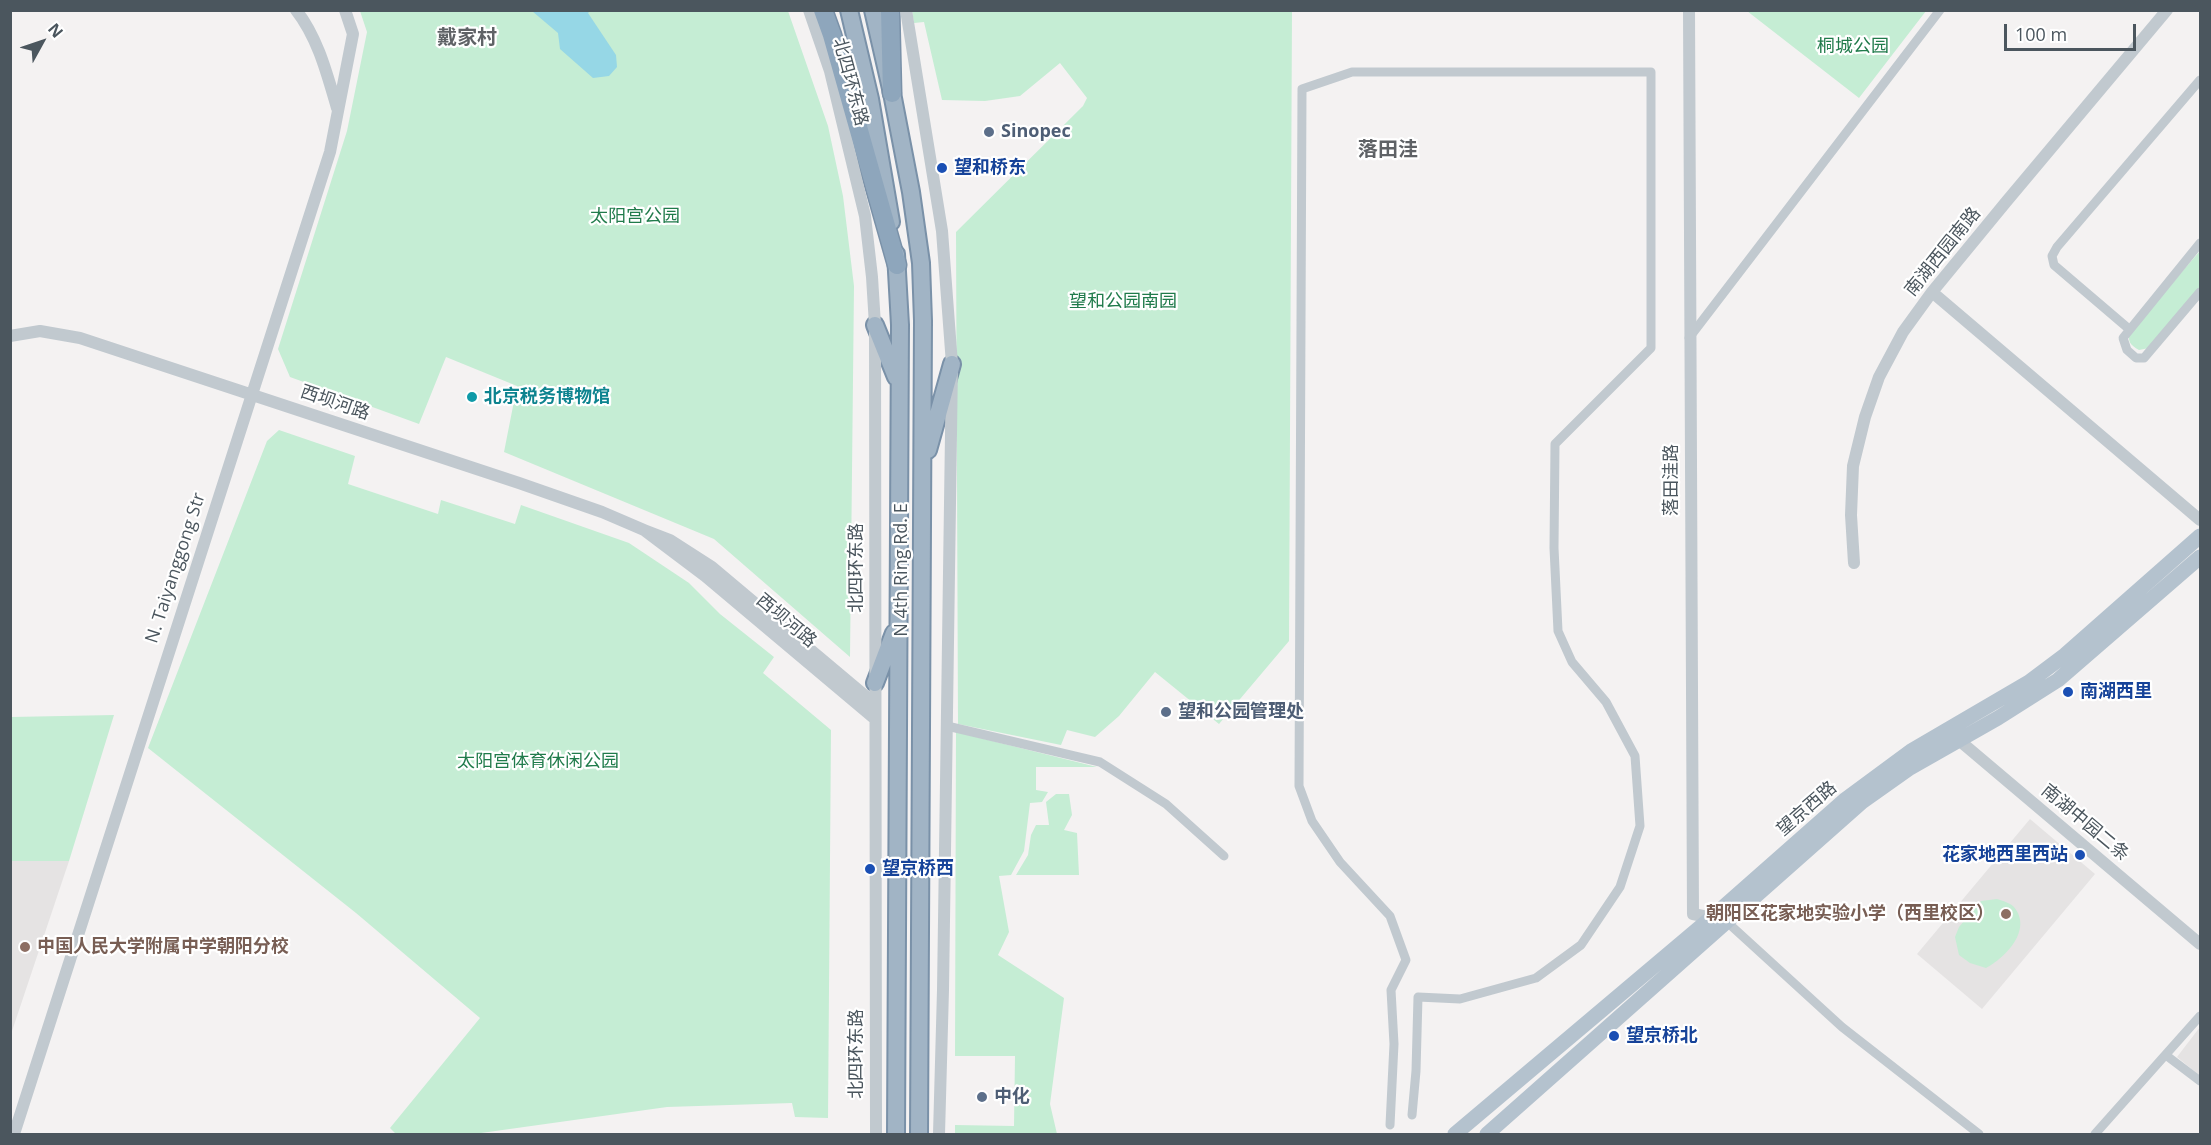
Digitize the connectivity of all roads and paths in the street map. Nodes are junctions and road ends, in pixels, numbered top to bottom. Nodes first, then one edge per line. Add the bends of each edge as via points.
1 (296, 10) edge
2 (345, 10) edge
3 (809, 10) edge
4 (823, 10) edge
5 (849, 10) edge
6 (873, 10) edge
7 (890, 10) edge
8 (906, 10) edge
9 (1689, 10) edge
10 (1940, 10) edge
11 (2167, 10) edge
12 (2200, 80) edge
13 (892, 93) junction
14 (338, 111) junction
15 (2200, 243) edge
16 (897, 265) junction
17 (1932, 292) junction
18 (2200, 292) edge
19 (875, 326) junction
20 (2129, 329) junction
21 (10, 336) edge
22 (1689, 338) junction
23 (952, 364) junction
24 (900, 386) junction
25 (251, 394) junction
26 (922, 471) junction
27 (2200, 520) edge
28 (644, 530) junction
29 (2200, 536) edge
30 (2200, 557) edge
31 (1854, 563) dead end
32 (898, 620) junction
33 (875, 683) junction
34 (875, 704) junction
35 (875, 719) junction
36 (947, 726) junction
37 (1952, 734) junction
38 (1224, 856) dead end
39 (1711, 918) junction
40 (1727, 922) junction
41 (2200, 944) edge
42 (2200, 1017) edge
43 (2167, 1056) junction
44 (2200, 1081) edge
45 (16, 1111) edge
46 (1412, 1115) dead end
47 (1390, 1125) dead end
48 (14, 1134) edge
49 (876, 1134) edge
50 (896, 1134) edge
51 (919, 1134) edge
52 (939, 1134) edge
53 (1455, 1134) edge
54 (1487, 1134) edge
55 (1979, 1134) edge
56 (2095, 1134) edge

1 - 14 street via 320,53
2 - 14 street, N. Taiyanggong Str via 353,33
3 - 19 street, 北四环东路 via 830,71 865,216
4 - 16 highway
5 - 16 highway, N 4th Ring Rd. E via 870,99
6 - 13 highway, N 4th Ring Rd. E
7 - 13 highway
8 - 23 street via 942,231
9 - 22 street, 落田洼路
10 - 22 street
11 - 17 street, 南湖西园南路
12 - 20 street via 2052,256 2054,265
13 - 26 highway, N 4th Ring Rd. E via 921,263
14 - 25 street, N. Taiyanggong Str via 330,152
15 - 20 street
16 - 24 highway, N 4th Ring Rd. E
17 - 27 street
17 - 31 street, 南湖西园南路 via 1903,332 1879,377 1865,417 1853,466
18 - 20 street via 2144,358 2136,358 2127,350 2123,338
19 - 24 highway
19 - 33 street, 北四环东路
21 - 25 street, 西坝河路 via 57,332
22 - 39 street, 落田洼路 via 1693,914
23 - 26 highway
23 - 36 street
24 - 32 highway, N 4th Ring Rd. E
25 - 28 street, 西坝河路 via 603,512
25 - 45 street, N. Taiyanggong Str
26 - 51 highway, N 4th Ring Rd. E
28 - 34 street, 西坝河路 via 670,540 712,567
28 - 35 street, 西坝河路 via 705,576
29 - 37 main road, 望京西路 via 2065,655
30 - 37 main road, 望京西路 via 2058,680 1998,718
32 - 33 highway
32 - 50 highway, N 4th Ring Rd. E
33 - 34 street, 北四环东路
34 - 35 street, 北四环东路
35 - 49 street, 北四环东路
36 - 38 street via 1100,762 1166,804
36 - 52 street
37 - 39 main road, 望京西路 via 1911,751 1846,799
37 - 40 main road, 望京西路 via 1862,802
37 - 41 street, 南湖中园二条
39 - 40 street, 落田洼路
39 - 53 main road, 望京西路
40 - 54 main road, 望京西路
40 - 55 street via 1842,1028
42 - 43 street
43 - 44 street
43 - 56 street
45 - 48 street, N. Taiyanggong Str
46 - 47 street via 1418,997 1460,999 1536,978 1581,945 1620,887 1640,826 1635,756 1606,702 1572,662 1558,631 1555,444 1651,348 1651,72 1352,72 1302,89 1299,786 1312,821 1340,862 1390,916 1406,960 1391,990 1394,1044

